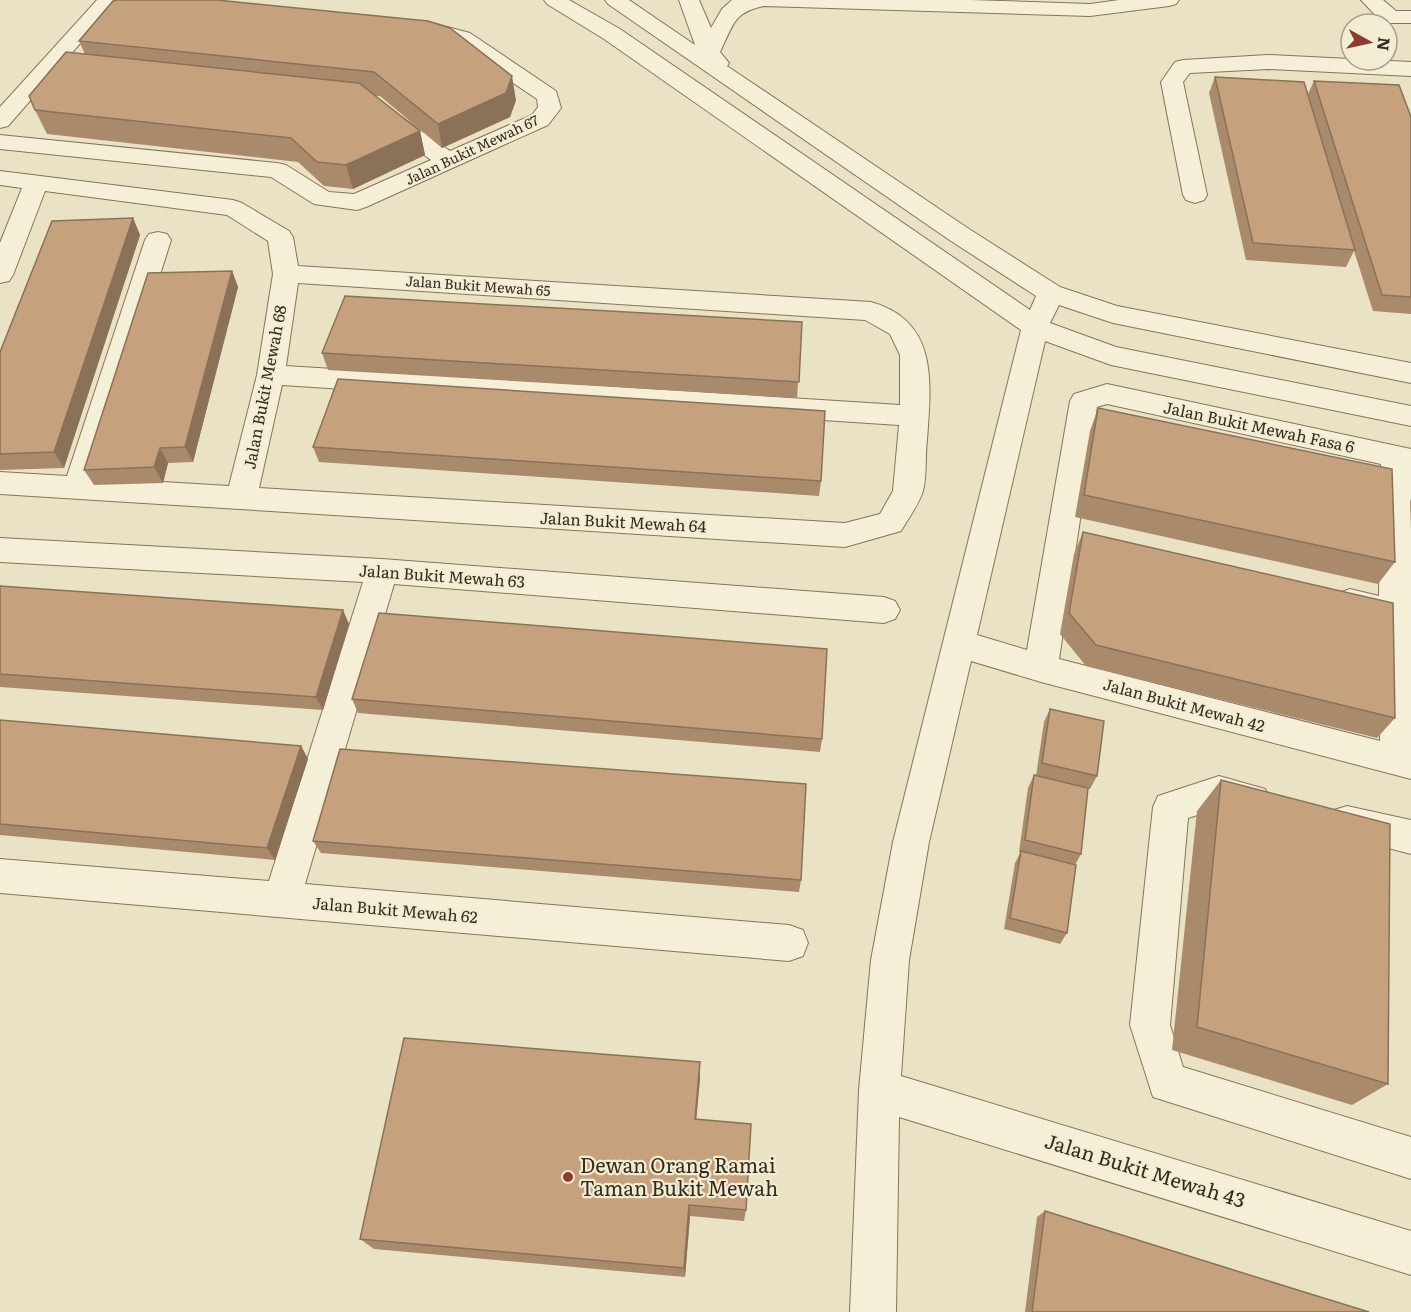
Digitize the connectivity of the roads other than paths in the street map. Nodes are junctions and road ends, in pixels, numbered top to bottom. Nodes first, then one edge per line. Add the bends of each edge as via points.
1 (108, 0) edge
2 (613, 0) edge
3 (689, 0) edge
4 (1371, 0) edge
5 (1159, 1) edge
6 (574, 7) edge
7 (1401, 17) edge
8 (410, 25) edge
9 (1411, 35) edge
10 (709, 52) junction
11 (46, 69) junction
12 (1411, 69) edge
13 (69, 71) edge
14 (731, 79) junction
15 (362, 105) edge
16 (0, 121) edge
17 (0, 142) edge
18 (448, 161) junction
19 (0, 178) edge
20 (36, 183) junction
21 (1195, 195) dead end
22 (158, 240) dead end
23 (286, 274) junction
24 (0, 275) edge
25 (1051, 293) junction
26 (1035, 327) junction
27 (1411, 374) edge
28 (271, 375) junction
29 (914, 416) junction
30 (1411, 416) edge
31 (1404, 459) edge
32 (0, 483) edge
33 (78, 488) junction
34 (242, 499) junction
35 (0, 550) edge
36 (382, 571) junction
37 (1326, 597) edge
38 (884, 610) dead end
39 (1403, 615) edge
40 (958, 643) junction
41 (1041, 668) junction
42 (1404, 762) edge
43 (1411, 837) edge
44 (0, 876) edge
45 (282, 900) junction
46 (789, 943) dead end
47 (879, 1090) junction
48 (1411, 1158) edge
49 (1411, 1253) edge
50 (873, 1312) edge

1 - 11 street
2 - 6 street
2 - 14 street
3 - 10 street
4 - 7 street
5 - 10 street via 1090,10 764,0 740,4 729,13
6 - 26 street
7 - 9 street
8 - 18 street, Jalan Bukit Mewah 67 via 462,38 548,96 550,108 540,120
10 - 14 street
11 - 13 street
11 - 16 street
12 - 21 street via 1269,61 1183,67 1172,82
14 - 25 street
15 - 18 street via 372,107 409,131
17 - 18 street, Jalan Bukit Mewah 67 via 277,170 323,199 357,202
19 - 20 street
20 - 23 street via 233,208 279,237
20 - 24 street
22 - 33 street
23 - 28 street, Jalan Bukit Mewah 68
23 - 29 street, Jalan Bukit Mewah 65 via 871,311 900,328 915,355
25 - 26 street
25 - 27 street via 1113,314
26 - 30 street via 1111,356
26 - 40 street
28 - 29 street
28 - 34 street, Jalan Bukit Mewah 68
29 - 34 street, Jalan Bukit Mewah 64 via 908,491 890,523 845,535
31 - 39 street
31 - 41 street, Jalan Bukit Mewah Fasa 6 via 1107,394 1084,401 1074,535
32 - 33 street, Jalan Bukit Mewah 64
33 - 34 street, Jalan Bukit Mewah 64
35 - 36 street, Jalan Bukit Mewah 63
36 - 38 street, Jalan Bukit Mewah 63
36 - 45 street
37 - 39 street
39 - 42 street
40 - 41 street, Jalan Bukit Mewah 42
40 - 47 street via 911,842 890,960
41 - 42 street, Jalan Bukit Mewah 42
43 - 48 street via 1219,792 1171,807 1150,1025 1167,1083
44 - 45 street, Jalan Bukit Mewah 62
45 - 46 street, Jalan Bukit Mewah 62
47 - 49 street, Jalan Bukit Mewah 43
47 - 50 street

